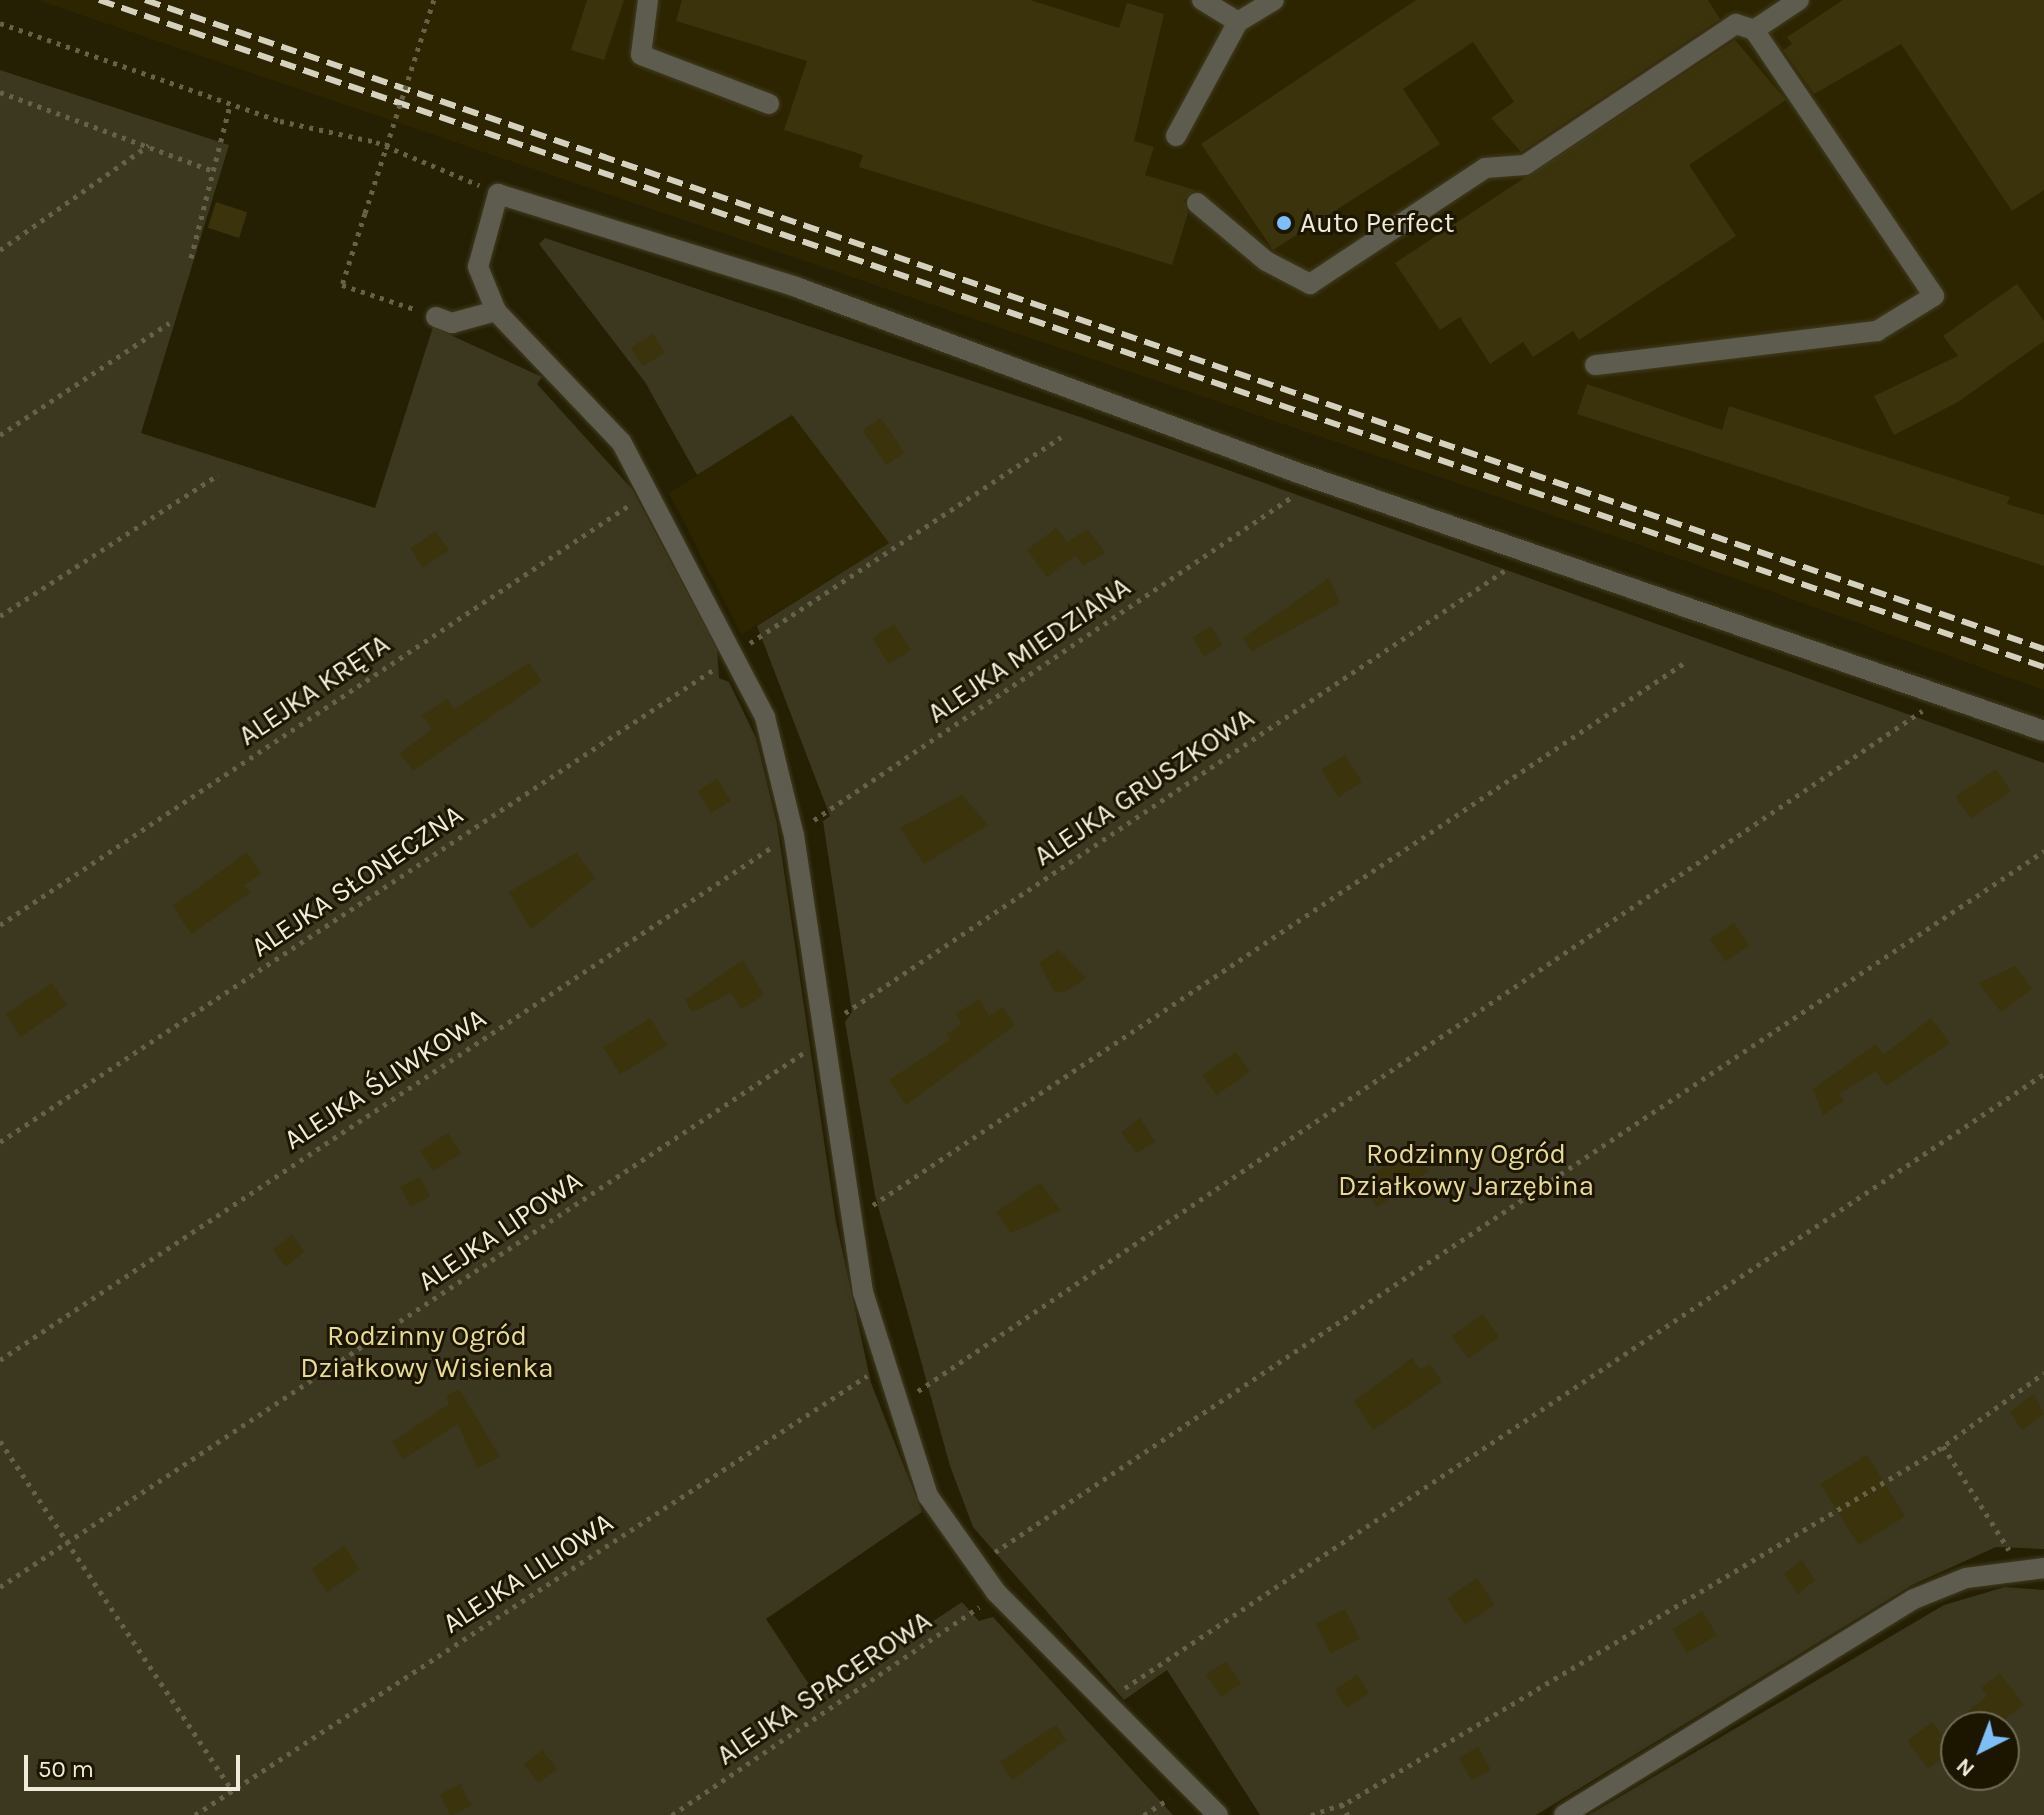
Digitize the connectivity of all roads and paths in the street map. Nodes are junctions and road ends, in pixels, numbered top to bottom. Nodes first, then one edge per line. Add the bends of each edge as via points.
1 (434, 0) edge
2 (648, 0) edge
3 (1202, 0) edge
4 (1274, 0) edge
5 (1799, 0) edge
6 (1238, 22) junction
7 (0, 23) edge
8 (1754, 30) junction
9 (0, 92) edge
10 (769, 104) dead end
11 (230, 105) junction
12 (1176, 136) dead end
13 (149, 145) junction
14 (214, 171) junction
15 (498, 194) junction
16 (1197, 203) dead end
17 (0, 250) edge
18 (191, 258) dead end
19 (496, 311) junction
20 (436, 317) joint
21 (169, 323) dead end
22 (1595, 365) dead end
23 (0, 435) edge
24 (1061, 437) dead end
25 (218, 475) dead end
26 (653, 490) junction
27 (1289, 500) dead end
28 (1489, 578) dead end
29 (0, 616) edge
30 (736, 653) junction
31 (1687, 661) dead end
32 (1910, 726) dead end
33 (2044, 731) edge
34 (794, 836) junction
35 (2044, 851) edge
36 (0, 925) edge
37 (822, 1034) junction
38 (2044, 1074) edge
39 (0, 1142) edge
40 (849, 1221) junction
41 (0, 1360) edge
42 (884, 1365) junction
43 (2044, 1373) edge
44 (898, 1405) junction
45 (0, 1441) edge
46 (1943, 1446) junction
47 (68, 1541) junction
48 (974, 1566) junction
49 (2016, 1567) junction
50 (2044, 1568) edge
51 (0, 1587) edge
52 (996, 1592) junction
53 (1119, 1692) dead end
54 (232, 1790) junction
55 (1340, 1803) junction
56 (195, 1815) edge
57 (672, 1815) edge
58 (1218, 1815) edge
59 (1311, 1815) edge
60 (1348, 1815) edge
61 (1564, 1815) edge

1 - 20 path, bridge via 342,285
2 - 10 lane via 641,55
3 - 6 lane
4 - 6 lane
5 - 8 lane
6 - 12 lane
7 - 11 path
8 - 16 lane via 1736,24 1525,165 1485,168 1310,284 1266,261
8 - 22 lane via 1934,296 1877,331
9 - 13 path
11 - 14 path
11 - 15 path via 376,142
13 - 14 path
13 - 17 path
14 - 18 path
15 - 19 lane via 478,267
15 - 33 lane via 796,287 1301,474
19 - 20 lane via 452,323
19 - 26 lane via 621,442
21 - 23 path
24 - 30 path, ALEJKA SŁONECZNA
25 - 29 path
26 - 30 lane
26 - 36 path, ALEJKA KRĘTA
27 - 34 path, ALEJKA MIEDZIANA
28 - 37 path, ALEJKA GRUSZKOWA
30 - 34 lane via 765,717
30 - 39 path, ALEJKA SŁONECZNA
31 - 40 path
32 - 44 path
34 - 37 lane
34 - 41 path, ALEJKA ŚLIWKOWA
35 - 48 path
37 - 40 lane
37 - 47 path, ALEJKA LIPOWA
38 - 53 path
40 - 42 lane
42 - 44 lane
42 - 54 path, ALEJKA LILIOWA
43 - 46 path
44 - 48 lane via 928,1496
45 - 47 path
46 - 49 path
46 - 55 path
47 - 51 path, ALEJKA LIPOWA
47 - 54 path
48 - 52 lane
49 - 50 lane
49 - 61 lane via 1914,1599
52 - 57 path, ALEJKA SPACEROWA
52 - 58 lane
54 - 56 path, ALEJKA LILIOWA
55 - 59 path
55 - 60 path

